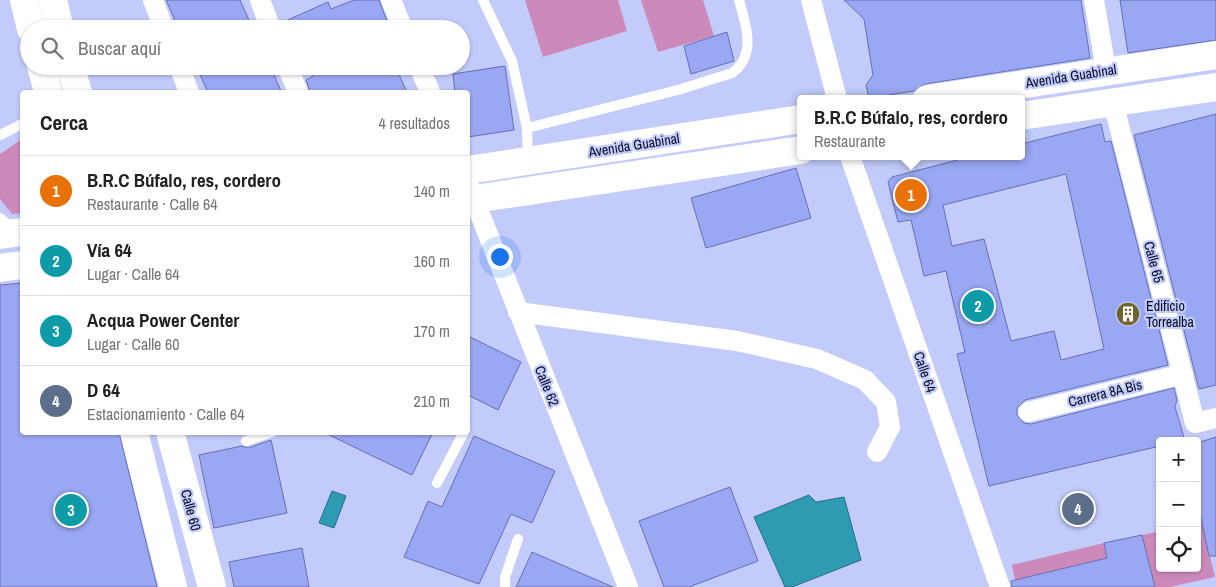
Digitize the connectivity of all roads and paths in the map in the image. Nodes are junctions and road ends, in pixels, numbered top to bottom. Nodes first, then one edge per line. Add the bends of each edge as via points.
1 (24, 0) edge
2 (53, 0) edge
3 (154, 0) edge
4 (260, 0) edge
5 (391, 0) edge
6 (483, 0) edge
7 (739, 0) edge
8 (811, 0) edge
9 (1094, 0) edge
10 (29, 20) edge
11 (58, 20) edge
12 (161, 20) edge
13 (268, 20) edge
14 (399, 20) edge
15 (1216, 55) edge
16 (1106, 70) junction
17 (43, 75) edge
18 (73, 75) edge
19 (182, 75) edge
20 (291, 75) edge
21 (423, 75) edge
22 (1216, 86) edge
23 (47, 90) edge
24 (77, 90) edge
25 (188, 90) edge
26 (297, 90) edge
27 (429, 90) edge
28 (836, 95) edge
29 (952, 95) edge
30 (1112, 102) junction
31 (1025, 115) edge
32 (797, 120) edge
33 (20, 125) edge
34 (527, 128) junction
35 (0, 135) edge
36 (797, 151) edge
37 (851, 160) edge
38 (528, 161) junction
39 (470, 170) edge
40 (470, 194) edge
41 (470, 196) edge
42 (20, 265) edge
43 (0, 268) edge
44 (518, 312) junction
45 (1183, 374) junction
46 (1028, 412) dead end
47 (1216, 418) edge
48 (135, 435) edge
49 (171, 435) edge
50 (263, 435) edge
51 (462, 435) edge
52 (246, 441) dead end
53 (877, 452) dead end
54 (437, 483) dead end
55 (518, 539) dead end
56 (173, 587) edge
57 (212, 587) edge
58 (505, 587) edge
59 (628, 587) edge
60 (1000, 587) edge

1 - 10 main road
2 - 11 main road
3 - 12 street
4 - 13 street
5 - 14 street
6 - 34 lane via 512,61
7 - 34 lane via 749,35 740,68 732,73
8 - 28 street
9 - 16 street
15 - 16 main road, Avenida Guabinal
16 - 29 main road, Avenida Guabinal
17 - 23 main road
18 - 24 main road
19 - 25 street
20 - 26 street
21 - 27 street
22 - 30 main road
30 - 31 main road
30 - 45 street, Calle 65
32 - 38 main road, Avenida Guabinal
33 - 35 lane
34 - 38 lane
36 - 40 main road
37 - 60 street, Calle 64
38 - 39 main road, Avenida Guabinal
41 - 44 street, Calle 62
42 - 43 main road
44 - 53 street via 737,341 817,359 866,380 886,402 890,427
44 - 59 street, Calle 62
45 - 46 street, Carrera 8A Bis
45 - 47 street, Calle 65 via 1196,422
48 - 56 main road
49 - 57 main road, Calle 60
50 - 52 lane
51 - 54 lane
55 - 58 lane via 505,577

